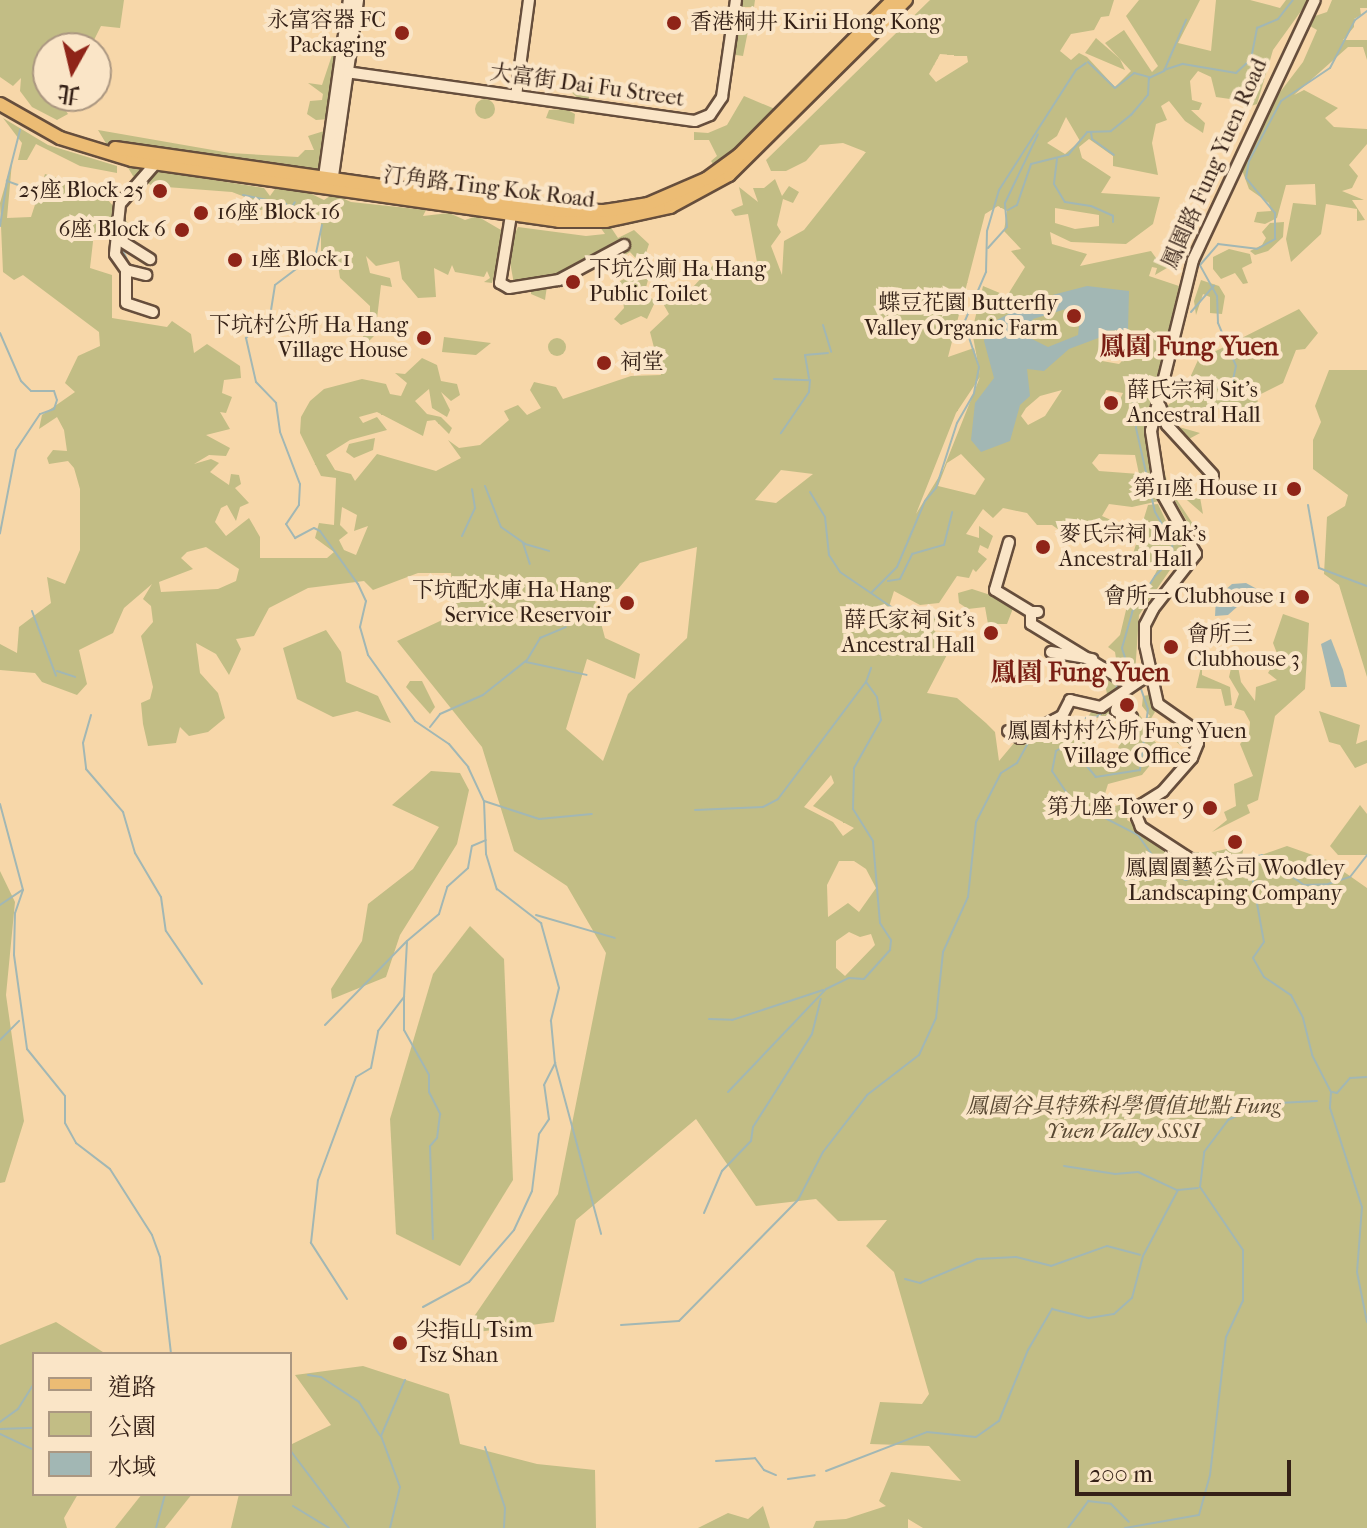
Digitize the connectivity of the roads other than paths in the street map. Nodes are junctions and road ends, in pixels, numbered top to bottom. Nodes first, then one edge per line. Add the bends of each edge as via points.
1 (349, 0) edge
2 (358, 0) edge
3 (529, 0) edge
4 (736, 0) edge
5 (893, 0) edge
6 (906, 0) edge
7 (1315, 0) edge
8 (343, 72) junction
9 (516, 96) junction
10 (0, 97) edge
11 (0, 104) edge
12 (155, 164) junction
13 (328, 183) junction
14 (512, 209) junction
15 (118, 239) junction
16 (624, 245) dead end
17 (150, 259) dead end
18 (126, 270) junction
19 (146, 275) dead end
20 (153, 312) dead end
21 (1159, 400) junction
22 (1213, 475) dead end
23 (1009, 542) dead end
24 (1051, 652) dead end
25 (1094, 659) junction
26 (1151, 673) junction
27 (1129, 684) junction
28 (1118, 697) junction
29 (1132, 717) dead end
30 (1008, 731) dead end
31 (1190, 859) dead end

1 - 8 street
2 - 8 street
3 - 9 street
4 - 9 street, 大富街 Dai Fu Street via 722,97 703,119
5 - 14 main road, 汀角路 Ting Kok Road via 748,147 706,179 665,198 604,211
6 - 14 main road, 汀角路 Ting Kok Road via 756,152 706,190 659,211 606,221
7 - 21 street, 鳳園路 Fung Yuen Road via 1193,260
8 - 9 street, 大富街 Dai Fu Street
8 - 13 street
10 - 13 main road, 汀角路 Ting Kok Road via 60,130 110,148
11 - 12 main road, 汀角路 Ting Kok Road via 82,147
12 - 13 main road, 汀角路 Ting Kok Road
12 - 15 street via 120,204
13 - 14 main road, 汀角路 Ting Kok Road
14 - 16 street via 500,283 509,288 559,280
15 - 17 street
15 - 18 street via 115,254
18 - 19 street
18 - 20 street via 126,303
21 - 22 street via 1167,425
21 - 26 street, 鳳園路 Fung Yuen Road via 1151,431 1153,467 1167,505 1196,554 1147,620 1144,638
23 - 25 street via 995,590 1035,612 1031,624
24 - 25 street
25 - 27 street
26 - 27 street
26 - 31 street via 1158,704 1191,727 1198,747 1170,784 1141,805 1137,817 1141,827
27 - 28 street
28 - 29 street via 1116,711
28 - 30 street via 1101,707 1070,700 1062,716 1020,738

